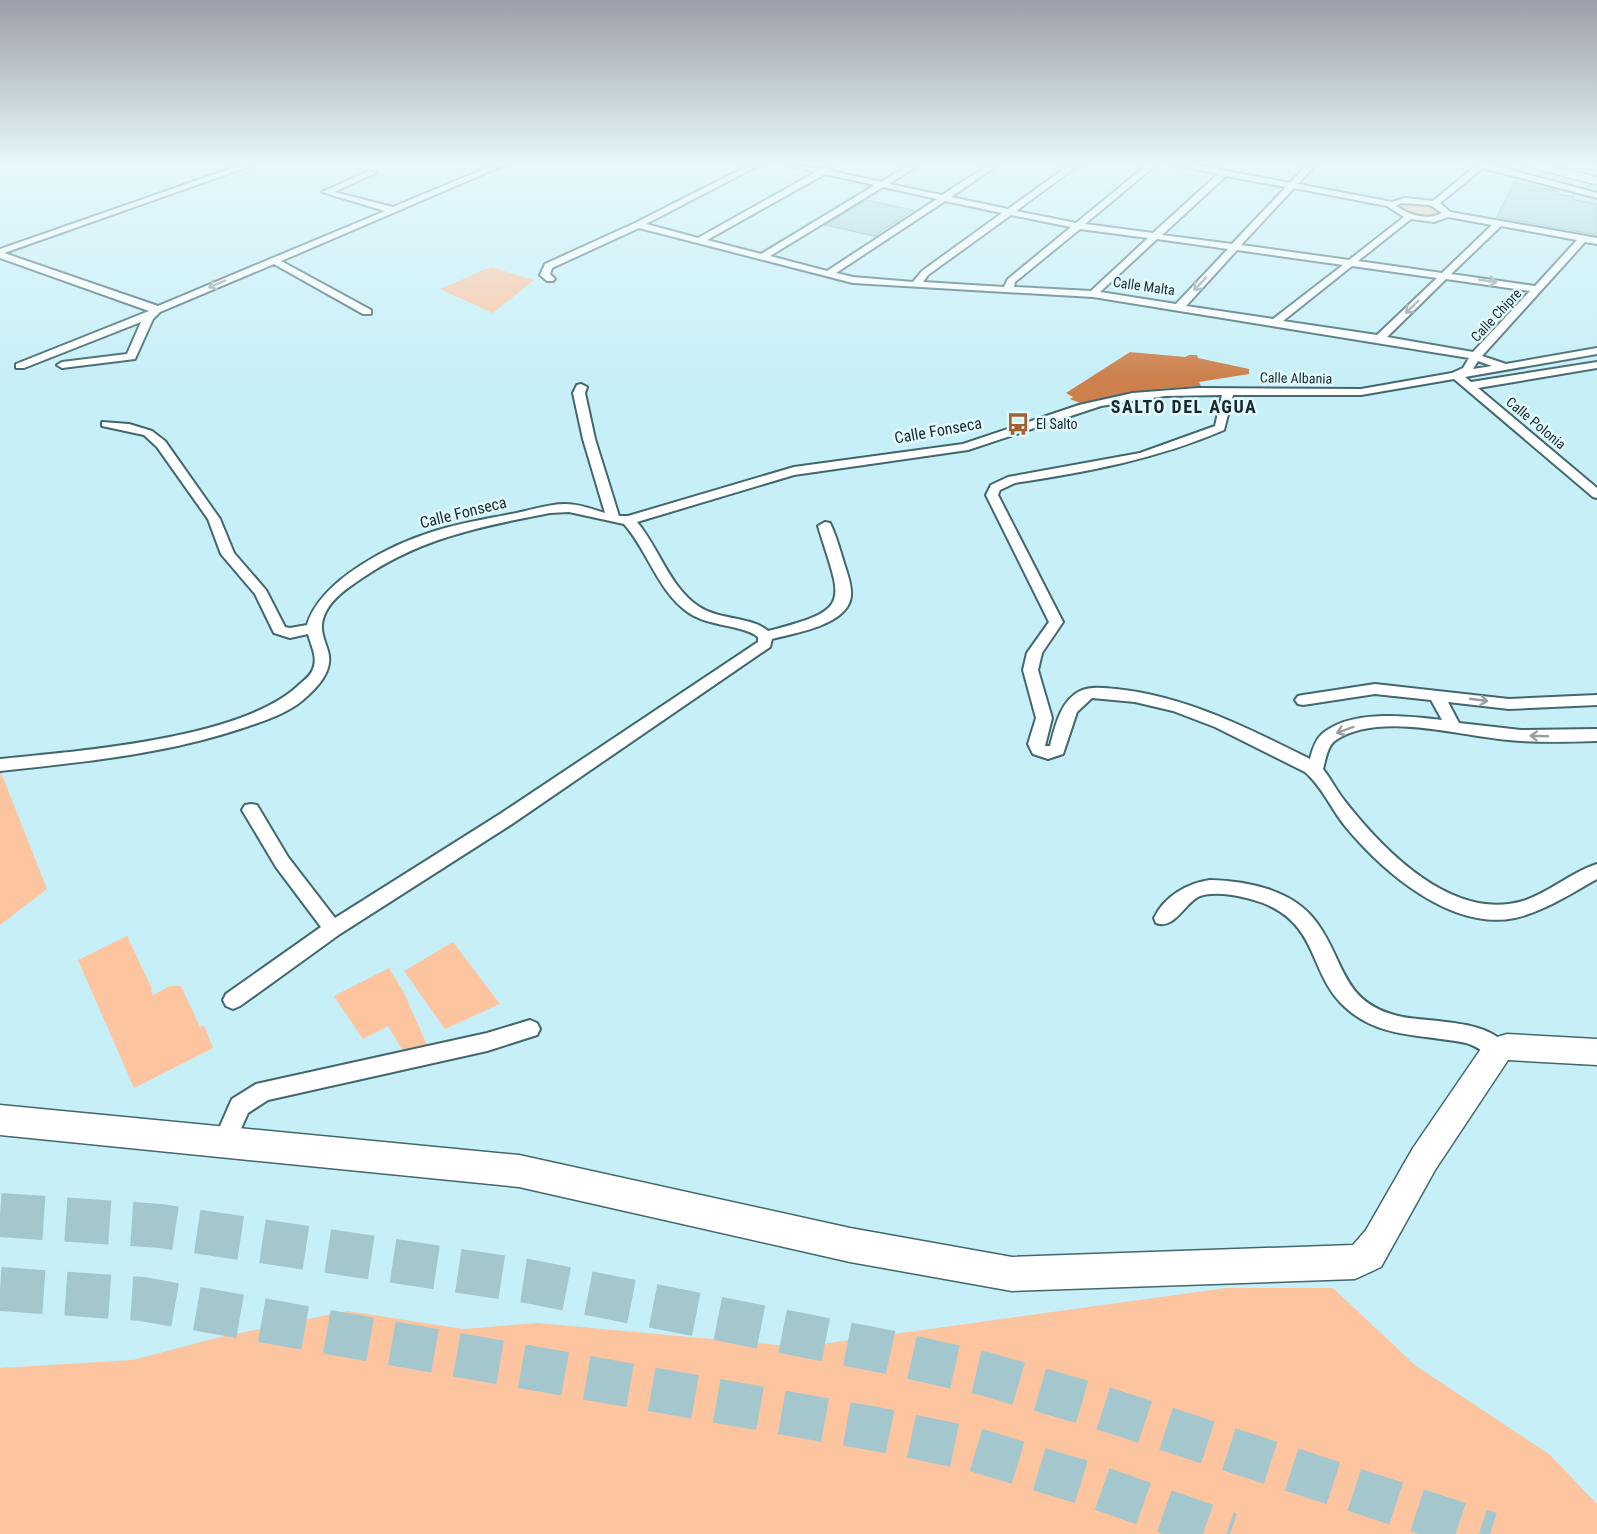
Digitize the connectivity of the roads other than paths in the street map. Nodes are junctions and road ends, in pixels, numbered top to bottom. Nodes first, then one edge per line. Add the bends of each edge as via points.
1 (49, 236) edge
2 (332, 236) edge
3 (615, 236) edge
4 (678, 236) edge
5 (709, 236) edge
6 (798, 236) edge
7 (887, 236) edge
8 (977, 236) edge
9 (1067, 236) edge
10 (1153, 236) edge
11 (1156, 236) junction
12 (1246, 236) edge
13 (1385, 236) edge
14 (1486, 236) edge
15 (1569, 236) edge
16 (1583, 238) junction
17 (699, 241) junction
18 (1597, 241) edge
19 (1236, 247) junction
20 (0, 253) edge
21 (762, 257) junction
22 (273, 260) junction
23 (1350, 263) junction
24 (828, 274) junction
25 (1445, 275) junction
26 (550, 279) dead end
27 (916, 285) junction
28 (1539, 289) junction
29 (1008, 290) junction
30 (1093, 294) junction
31 (1179, 306) junction
32 (155, 311) junction
33 (367, 312) dead end
34 (1277, 321) junction
35 (1380, 338) junction
36 (1597, 351) edge
37 (1476, 356) junction
38 (62, 365) dead end
39 (1597, 365) edge
40 (20, 366) dead end
41 (1506, 366) junction
42 (1456, 375) junction
43 (1470, 386) junction
44 (581, 387) dead end
45 (1228, 391) junction
46 (106, 424) dead end
47 (997, 438) joint
48 (1597, 494) edge
49 (621, 519) junction
50 (825, 526) dead end
51 (313, 628) junction
52 (765, 636) junction
53 (1436, 695) junction
54 (1304, 700) dead end
55 (1597, 700) edge
56 (1454, 727) junction
57 (1597, 735) edge
58 (0, 765) edge
59 (1315, 770) junction
60 (251, 810) dead end
61 (1597, 870) edge
62 (1163, 918) dead end
63 (333, 929) junction
64 (233, 1000) dead end
65 (530, 1029) dead end
66 (1498, 1050) junction
67 (1597, 1052) edge
68 (0, 1120) edge
69 (224, 1142) junction

1 - 20 street
2 - 22 street
3 - 26 street via 548,266 545,275
4 - 17 street, Calle Malta
5 - 17 street
6 - 21 street
7 - 24 street
8 - 27 street via 925,273
9 - 29 street via 1011,281
10 - 11 street
11 - 19 street
11 - 30 street
12 - 19 street
13 - 23 street
14 - 25 street
15 - 16 street
16 - 18 street
16 - 28 street, Calle Chipre
17 - 21 street, Calle Malta
19 - 23 street
19 -> 31 street
20 - 32 street
21 - 24 street, Calle Malta
22 -> 32 street
22 - 33 street
23 - 25 street
23 - 34 street
24 - 27 street, Calle Malta
25 -> 28 street
25 -> 35 street
27 - 29 street, Calle Malta
28 - 37 street, Calle Chipre
29 - 30 street, Calle Malta
30 - 31 street, Calle Malta
31 - 34 street, Calle Malta
32 - 38 street via 131,357
32 - 40 street
34 - 35 street, Calle Malta
35 - 37 street, Calle Malta
36 - 41 street, Calle Albania
37 - 41 street, Calle Malta
37 - 42 street via 1467,370
39 - 43 street
41 - 42 street, Calle Albania
42 - 43 street, Calle Polonia
42 - 45 street, Calle Albania via 1361,392
43 - 48 street, Calle Polonia
44 - 49 street via 589,440
45 - 47 street, Calle Albania via 1187,390 1102,402
45 - 59 street via 1220,428 1195,439 1130,460 1012,480 995,488 992,495 1056,622 1033,658 1032,684 1044,711 1044,729 1036,744 1048,753 1057,750 1068,711 1083,696 1133,695 1220,722
46 - 51 street via 129,427 161,444 214,519 228,554 261,593 279,630 290,633
47 - 49 street, Calle Fonseca via 961,448 795,471
49 - 51 street, Calle Fonseca via 565,508 431,537 345,584 317,612
49 - 52 street via 641,533 677,597 711,618 753,628
50 - 52 street via 843,585 841,606 835,614
51 - 58 street via 323,650 317,675 300,694 275,711 214,733 96,754
52 - 63 street via 765,644 751,655
53 - 54 street via 1376,689
53 -> 55 street via 1509,704
53 - 56 street
57 -> 56 street via 1509,735
56 -> 59 street via 1395,722 1352,727 1325,741
59 - 61 street via 1357,830 1395,868 1444,899 1480,910 1528,908
60 - 63 street via 282,862
62 - 66 street via 1197,889 1255,892 1274,899 1306,922 1340,989 1356,1005 1388,1022 1479,1038
63 - 64 street
65 - 69 street via 263,1091 240,1106
66 - 67 street via 1507,1047
66 - 69 street via 1424,1159 1378,1242 1369,1255 1356,1262 1012,1274 849,1245 519,1171
68 - 69 street

